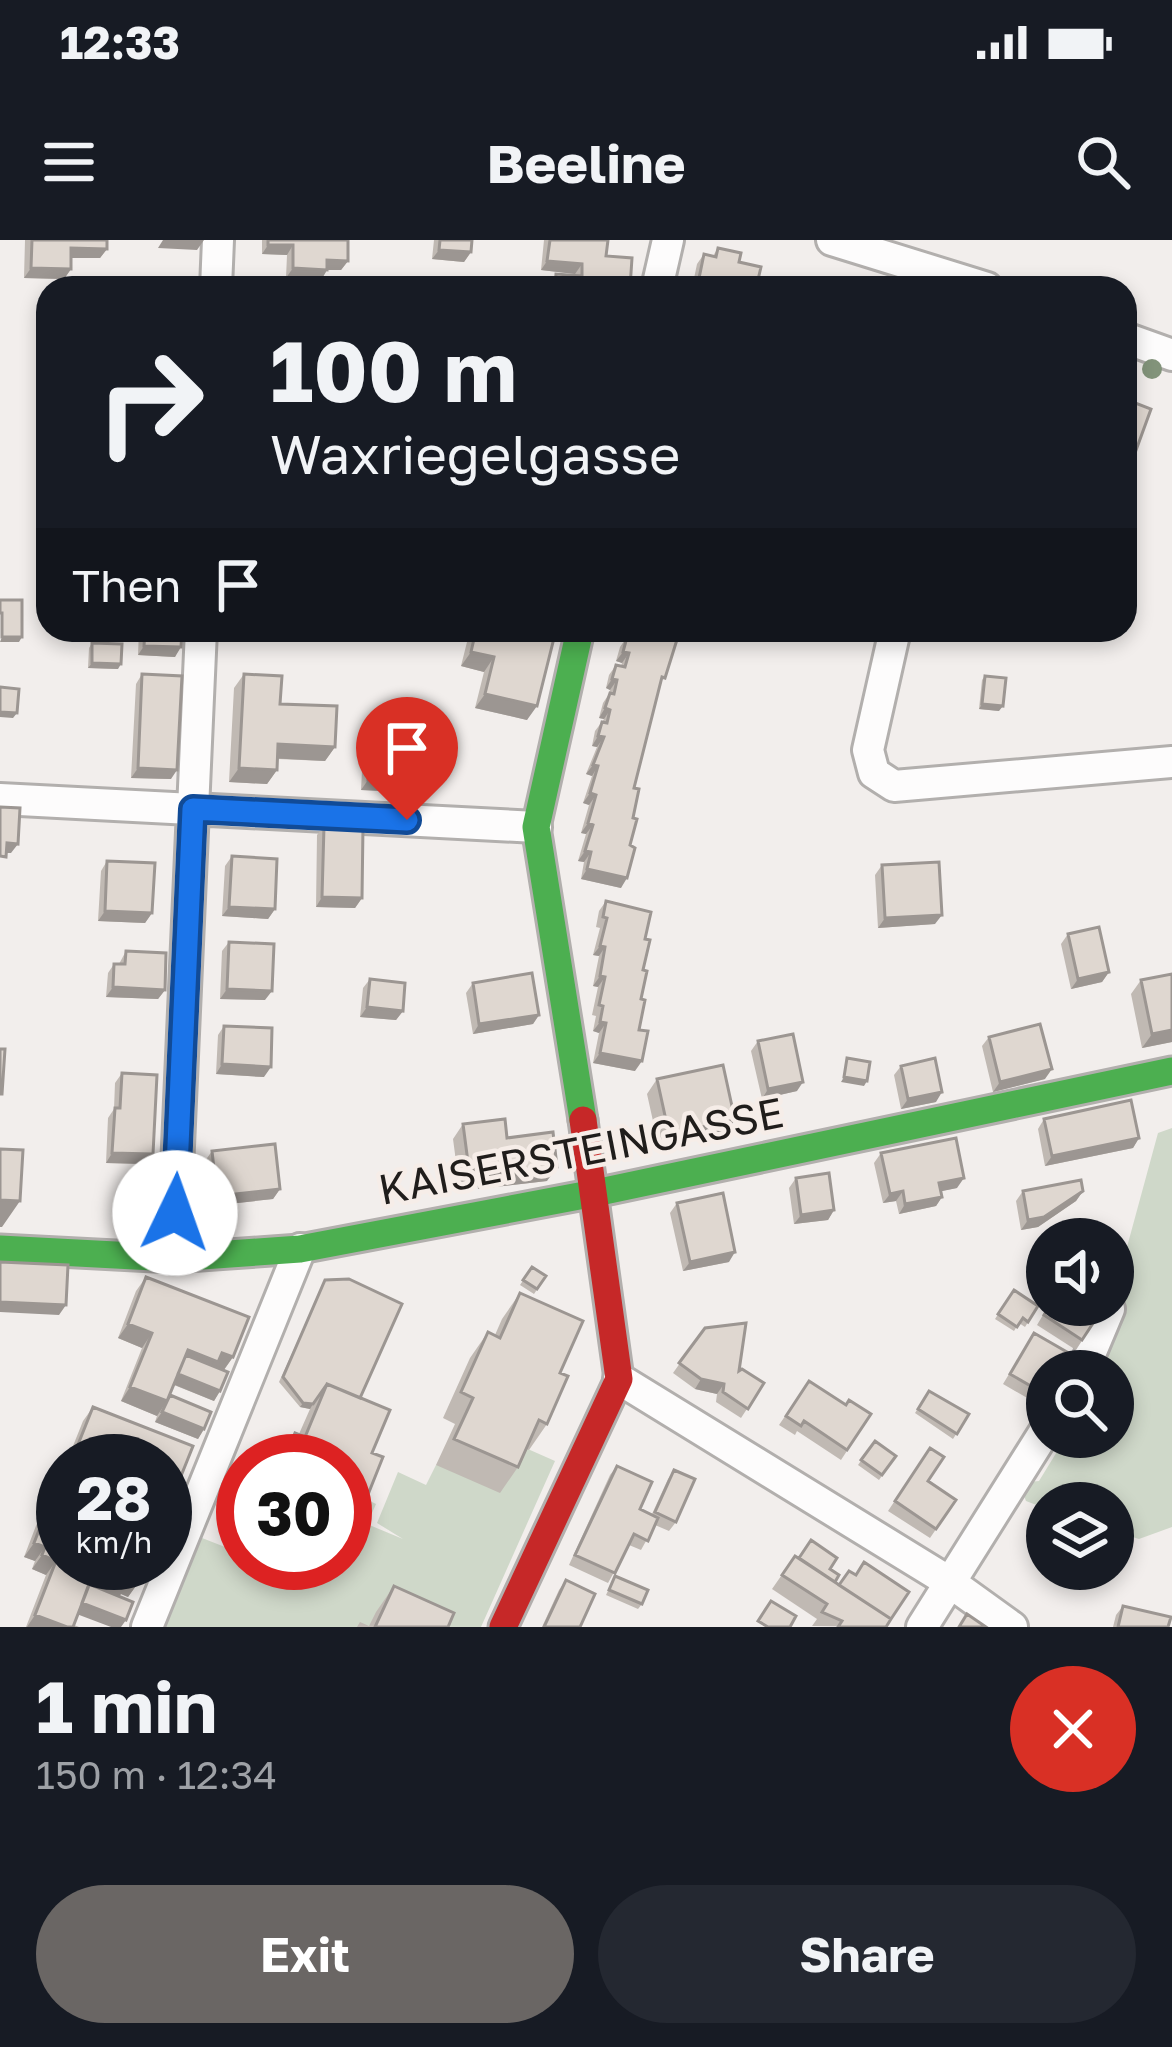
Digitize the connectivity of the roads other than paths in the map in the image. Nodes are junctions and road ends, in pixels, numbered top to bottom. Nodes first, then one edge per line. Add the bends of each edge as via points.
1 (218, 240) edge
2 (668, 240) edge
3 (832, 240) edge
4 (216, 276) edge
5 (660, 276) edge
6 (947, 276) edge
7 (1137, 342) edge
8 (1172, 355) edge
9 (200, 642) edge
10 (577, 642) edge
11 (892, 642) edge
12 (1172, 762) edge
13 (0, 800) edge
14 (193, 809) junction
15 (536, 827) junction
16 (1172, 1071) edge
17 (595, 1193) junction
18 (0, 1249) edge
19 (300, 1250) junction
20 (172, 1258) junction
21 (619, 1379) junction
22 (1028, 1458) edge
23 (951, 1583) junction
24 (146, 1627) edge
25 (503, 1627) edge
26 (922, 1627) edge
27 (1012, 1627) edge

1 - 4 street
2 - 5 street
3 - 6 street
7 - 8 street
9 - 14 street
10 - 15 street
11 - 12 street via 868,750 874,773 894,786
13 - 14 street
14 - 15 street
14 - 20 street
15 - 17 street
16 - 17 street, KAISERSTEINGASSE
17 - 19 street, KAISERSTEINGASSE
17 - 21 street
18 - 20 street, KAISERSTEINGASSE
19 - 20 street, KAISERSTEINGASSE
19 - 24 street
21 - 23 street
21 - 25 street
22 - 23 street
23 - 26 street
23 - 27 street

